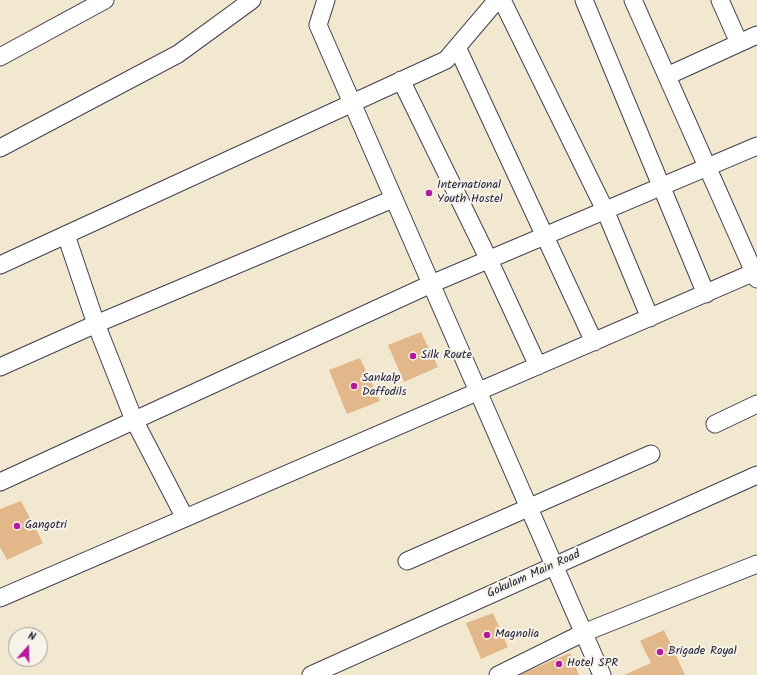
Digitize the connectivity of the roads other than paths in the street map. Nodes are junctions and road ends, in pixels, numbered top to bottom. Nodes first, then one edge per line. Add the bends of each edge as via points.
1 (105, 0) edge
2 (252, 0) edge
3 (326, 0) edge
4 (497, 0) edge
5 (502, 0) edge
6 (584, 0) edge
7 (633, 0) edge
8 (720, 0) edge
9 (757, 35) edge
10 (739, 43) junction
11 (456, 47) junction
12 (0, 56) edge
13 (667, 76) junction
14 (401, 80) junction
15 (352, 103) junction
16 (757, 146) edge
17 (0, 148) edge
18 (708, 167) junction
19 (662, 187) junction
20 (394, 198) junction
21 (605, 210) junction
22 (66, 234) junction
23 (544, 236) junction
24 (489, 260) junction
25 (0, 265) edge
26 (756, 274) edge
27 (431, 284) junction
28 (706, 294) junction
29 (650, 318) junction
30 (96, 324) junction
31 (594, 342) junction
32 (0, 366) edge
33 (538, 366) junction
34 (478, 392) junction
35 (757, 404) edge
36 (134, 420) junction
37 (715, 424) dead end
38 (651, 454) dead end
39 (757, 476) edge
40 (0, 482) edge
41 (529, 507) junction
42 (185, 518) junction
43 (407, 561) dead end
44 (757, 564) edge
45 (554, 566) junction
46 (0, 598) edge
47 (584, 633) junction
48 (311, 675) edge
49 (498, 675) edge
50 (602, 675) edge

1 - 12 street
2 - 17 street via 178,54
3 - 15 street via 318,25
4 - 11 street
5 - 21 street
6 - 19 street
7 - 13 street
8 - 10 street
9 - 10 street
10 - 13 street
11 - 14 street via 446,60
11 - 23 street
13 - 18 street
14 - 15 street
14 - 24 street
15 - 20 street
15 - 22 street
16 - 18 street
18 - 19 street
18 - 26 street
19 - 21 street
19 - 28 street
20 - 27 street
20 - 30 street
21 - 23 street
21 - 29 street
22 - 25 street
22 - 30 street
23 - 24 street
23 - 31 street
24 - 27 street
24 - 33 street
26 - 28 street
27 - 34 street
27 - 36 street
28 - 29 street
29 - 31 street
30 - 32 street
30 - 36 street
31 - 33 street
33 - 34 street
34 - 41 street
34 - 42 street
35 - 37 street
36 - 40 street
36 - 42 street
38 - 41 street
39 - 45 street, Gokulam Main Road
41 - 43 street
41 - 45 street
42 - 46 street
44 - 47 street
45 - 47 street
45 - 48 street, Gokulam Main Road
47 - 49 street
47 - 50 street

